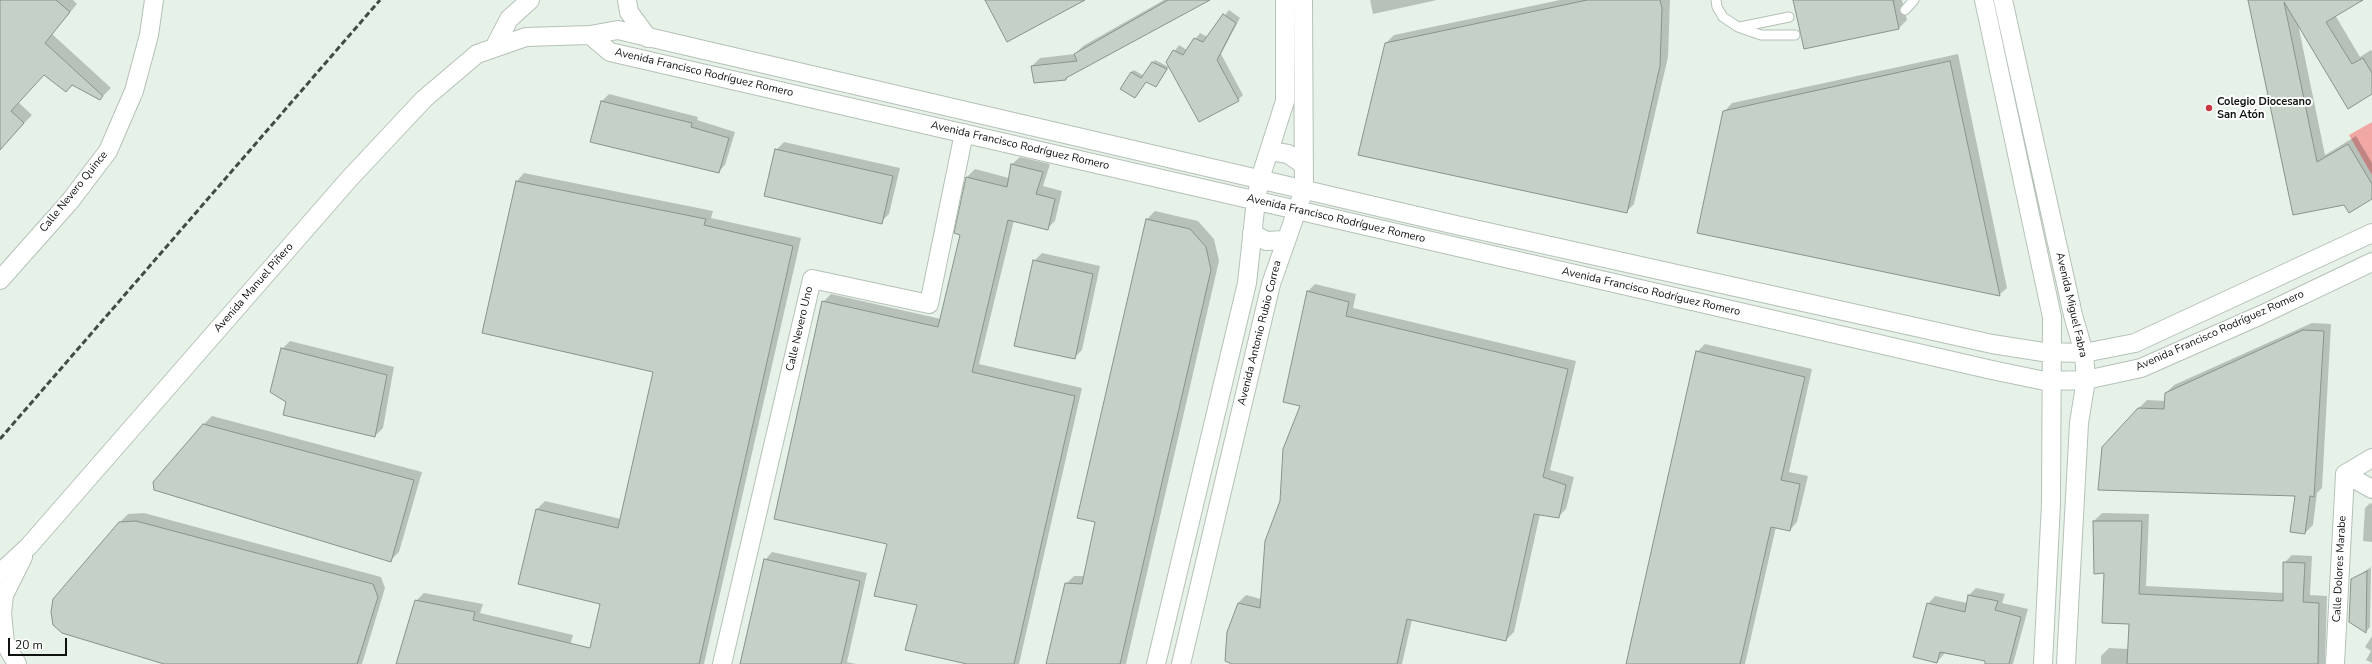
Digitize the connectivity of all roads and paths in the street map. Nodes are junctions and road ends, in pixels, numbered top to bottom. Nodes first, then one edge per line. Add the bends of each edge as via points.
1 (154, 0) edge
2 (530, 0) edge
3 (627, 0) edge
4 (1285, 0) edge
5 (1304, 0) edge
6 (1716, 0) edge
7 (1914, 0) edge
8 (1984, 0) edge
9 (2003, 0) edge
10 (1905, 10) dead end
11 (1789, 17) dead end
12 (1738, 27) junction
13 (590, 35) junction
14 (1285, 35) junction
15 (1795, 35) dead end
16 (1304, 36) junction
17 (648, 38) junction
18 (494, 48) junction
19 (964, 133) junction
20 (1269, 152) junction
21 (1304, 165) junction
22 (1260, 179) junction
23 (1304, 190) junction
24 (1256, 200) junction
25 (1296, 210) junction
26 (1252, 233) junction
27 (2372, 233) edge
28 (1285, 240) junction
29 (2372, 262) edge
30 (0, 280) edge
31 (2052, 352) junction
32 (2084, 353) junction
33 (2053, 380) junction
34 (2086, 380) junction
35 (2372, 458) edge
36 (2345, 474) junction
37 (2372, 489) edge
38 (29, 546) junction
39 (0, 573) edge
40 (17, 664) edge
41 (722, 664) edge
42 (1156, 664) edge
43 (1180, 664) edge
44 (2043, 664) edge
45 (2066, 664) edge
46 (2335, 664) edge

1 - 30 street, Calle Nevero Quince via 149,35 134,91 108,152 71,200
2 - 18 street via 509,19
3 - 17 street via 629,12
4 - 14 street
5 - 16 street, Avenida Antonio Rubio Correa
6 - 12 lane via 1723,17
7 - 10 lane
8 - 31 street, Avenida Miguel Fabra via 2052,317
9 - 32 street, Avenida Miguel Fabra via 2072,315
11 - 12 lane
12 - 15 lane via 1761,35
13 - 17 street, Avenida Francisco Rodríguez Romero via 618,30
13 - 18 street, Avenida Manuel Piñero via 526,37
13 - 19 street, Avenida Francisco Rodríguez Romero via 610,52
14 - 16 street
14 - 20 street via 1285,101
16 - 21 street, Avenida Antonio Rubio Correa
17 - 22 street, Avenida Francisco Rodríguez Romero
18 - 38 street, Avenida Manuel Piñero via 477,54 424,99 354,173
19 - 24 street, Avenida Francisco Rodríguez Romero
19 - 41 street, Calle Nevero Uno via 928,304 812,279
20 - 21 street via 1288,154
20 - 22 street
21 - 23 street, Avenida Antonio Rubio Correa
22 - 23 street, Avenida Francisco Rodríguez Romero
22 - 24 street
23 - 25 street, Avenida Antonio Rubio Correa
23 - 31 street, Avenida Francisco Rodríguez Romero via 1992,344
24 - 25 street, Avenida Francisco Rodríguez Romero
24 - 26 street
25 - 28 street, Avenida Antonio Rubio Correa
25 - 33 street, Avenida Francisco Rodríguez Romero via 1992,370
26 - 28 street via 1266,241
26 - 42 street via 1247,283
27 - 32 street, Avenida Francisco Rodríguez Romero via 2135,343
28 - 43 street, Avenida Antonio Rubio Correa via 1271,284
29 - 34 street, Avenida Francisco Rodríguez Romero via 2261,316 2141,368
31 - 32 street, Avenida Francisco Rodríguez Romero
31 - 33 street, Avenida Miguel Fabra
32 - 34 street, Avenida Miguel Fabra
33 - 34 street, Avenida Francisco Rodríguez Romero
33 - 44 street, Avenida Miguel Fabra via 2052,504
34 - 45 street, Avenida Miguel Fabra via 2079,423
35 - 36 street
36 - 37 street
36 - 46 street, Calle Dolores Marabe
38 - 39 street, Avenida Manuel Piñero
38 - 40 street, Avenida Manuel Piñero via 4,595 2,613 5,643

